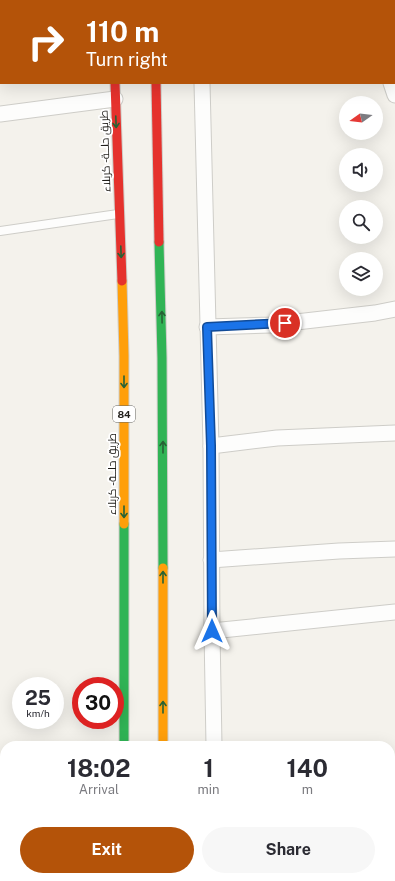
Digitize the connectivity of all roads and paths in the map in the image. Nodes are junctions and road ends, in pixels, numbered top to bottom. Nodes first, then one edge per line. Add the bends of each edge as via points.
1 (115, 84) edge
2 (156, 84) edge
3 (202, 84) edge
4 (390, 84) edge
5 (395, 95) edge
6 (116, 99) junction
7 (0, 114) edge
8 (119, 214) junction
9 (0, 231) edge
10 (395, 309) edge
11 (207, 327) junction
12 (395, 433) edge
13 (211, 446) junction
14 (395, 550) edge
15 (211, 560) junction
16 (395, 612) edge
17 (212, 631) junction
18 (124, 741) edge
19 (163, 741) edge
20 (214, 741) edge

1 - 6 main road, طريق حلــة - كربلاء / 84
19 -> 2 main road via 162,358
3 - 11 street
4 - 5 street
6 - 7 street
6 -> 8 main road, طريق حلــة - كربلاء / 84
8 - 9 lane
8 -> 18 main road, طريق حلــة - كربلاء / 84 via 124,356
10 - 11 street via 376,314 270,325
11 - 13 street
12 - 13 street via 277,438
13 - 15 street
14 - 15 street via 339,551
15 - 17 street
16 - 17 street
17 - 20 street

